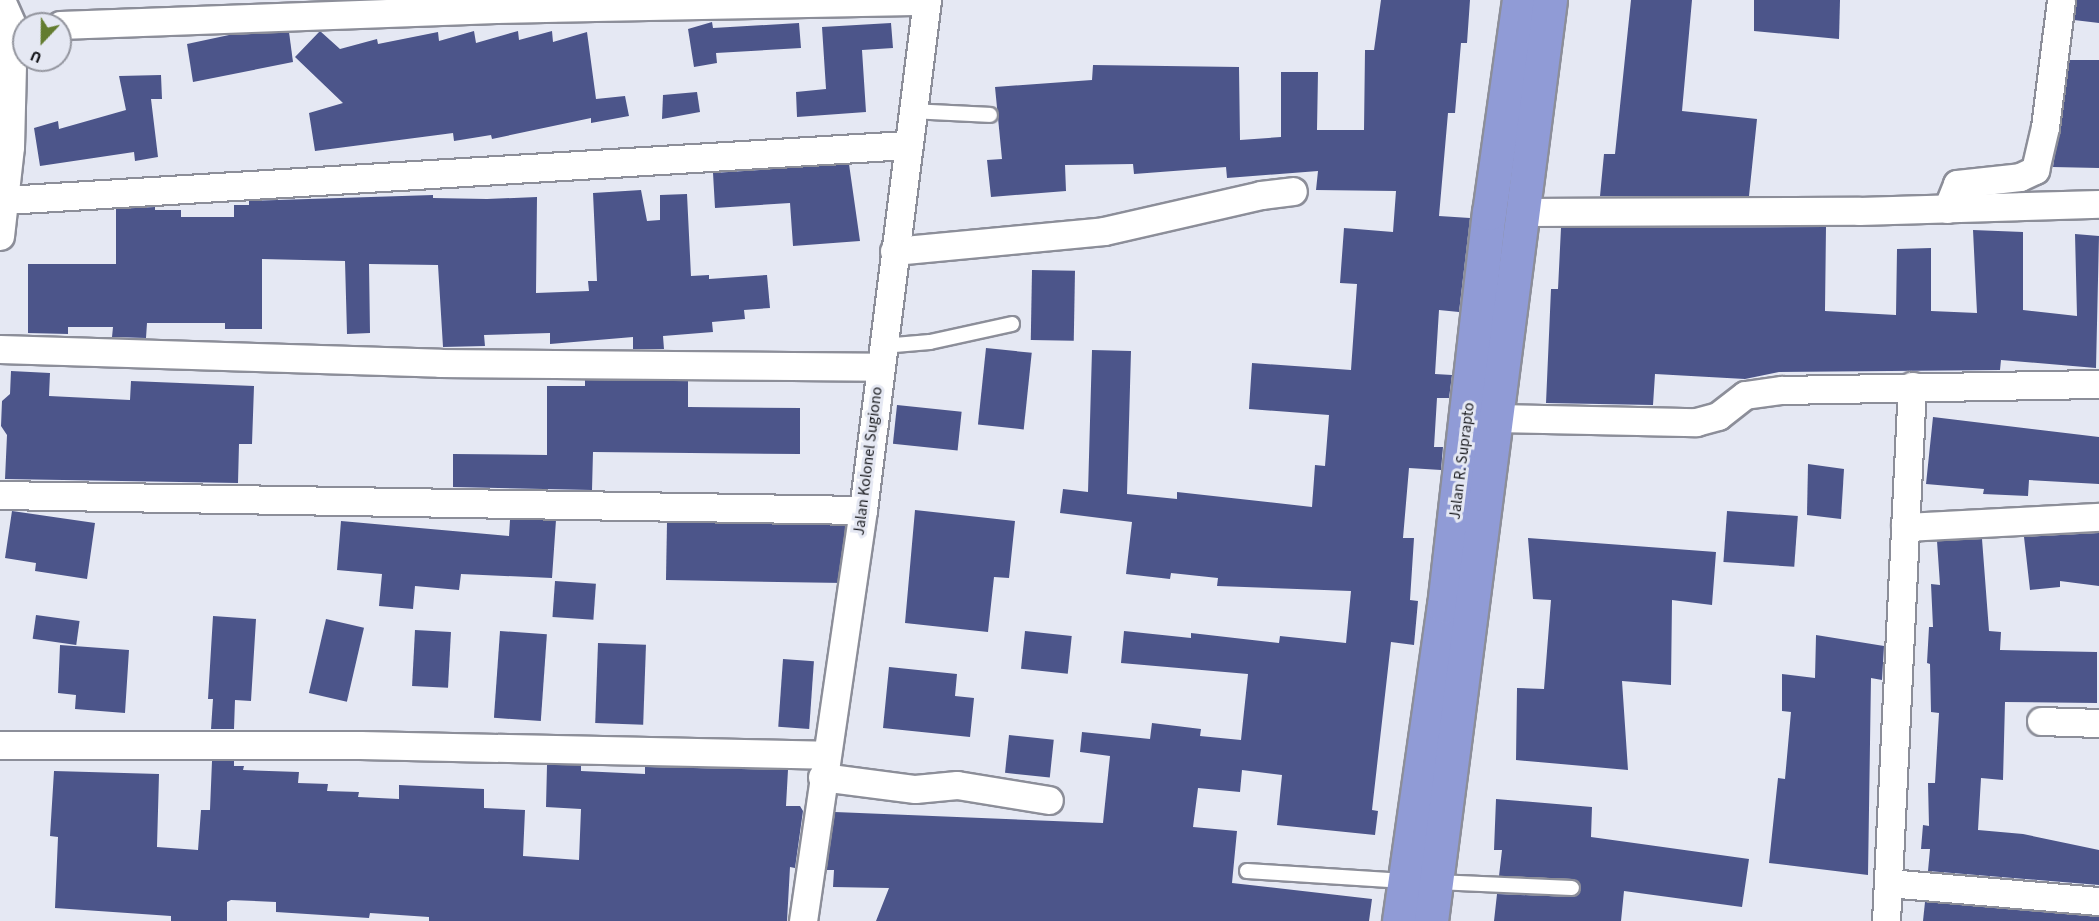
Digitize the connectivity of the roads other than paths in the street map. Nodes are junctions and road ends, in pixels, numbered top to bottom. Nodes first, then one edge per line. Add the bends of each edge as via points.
1 (1, 0) edge
2 (1519, 0) edge
3 (1550, 0) edge
4 (2061, 0) edge
5 (927, 1) edge
6 (72, 25) edge
7 (12, 27) edge
8 (912, 111) junction
9 (990, 115) dead end
10 (908, 145) junction
11 (5, 147) edge
12 (1293, 191) dead end
13 (5, 200) junction
14 (2099, 204) edge
15 (1947, 208) junction
16 (1521, 212) junction
17 (0, 236) edge
18 (894, 251) junction
19 (1012, 324) dead end
20 (0, 349) edge
21 (882, 357) junction
22 (2099, 384) edge
23 (1912, 386) junction
24 (1497, 418) junction
25 (0, 495) edge
26 (863, 510) junction
27 (2099, 517) edge
28 (1905, 526) junction
29 (2041, 721) dead end
30 (2099, 723) edge
31 (0, 744) edge
32 (824, 766) junction
33 (1049, 800) dead end
34 (1247, 871) dead end
35 (1420, 882) junction
36 (1888, 883) junction
37 (1572, 888) dead end
38 (2099, 901) edge
39 (803, 921) edge
40 (1399, 921) edge
41 (1431, 921) edge
42 (1886, 921) edge

1 - 7 street
2 - 35 highway, Jalan R. Suprapto via 1445,595
3 - 16 highway, Jalan R. Suprapto
4 - 15 street via 2045,127 2035,170 2020,177 1957,184
5 - 6 street via 496,9
5 - 8 street, Jalan Kolonel Sugiono
7 - 11 street
8 - 9 lane
8 - 10 street, Jalan Kolonel Sugiono
10 - 13 street
10 - 18 street, Jalan Kolonel Sugiono
11 - 13 street
12 - 18 street via 1104,231
13 - 17 street
14 - 15 street
15 - 16 street
16 - 24 highway, Jalan R. Suprapto
18 - 21 street, Jalan Kolonel Sugiono
19 - 21 lane
20 - 21 street via 440,363
21 - 26 street, Jalan Kolonel Sugiono
22 - 23 street
23 - 24 street via 1745,395 1718,416 1696,422
23 - 28 street
24 - 35 highway, Jalan R. Suprapto
25 - 26 street
26 - 32 street, Jalan Kolonel Sugiono
27 - 28 street
28 - 36 street
29 - 30 street
31 - 32 street via 372,745
32 - 33 street via 915,789 957,785
32 - 39 street, Jalan Kolonel Sugiono
34 - 35 lane
35 - 37 lane
35 - 40 highway, Jalan R. Suprapto
35 - 41 highway, Jalan R. Suprapto
36 - 38 street
36 - 42 street

